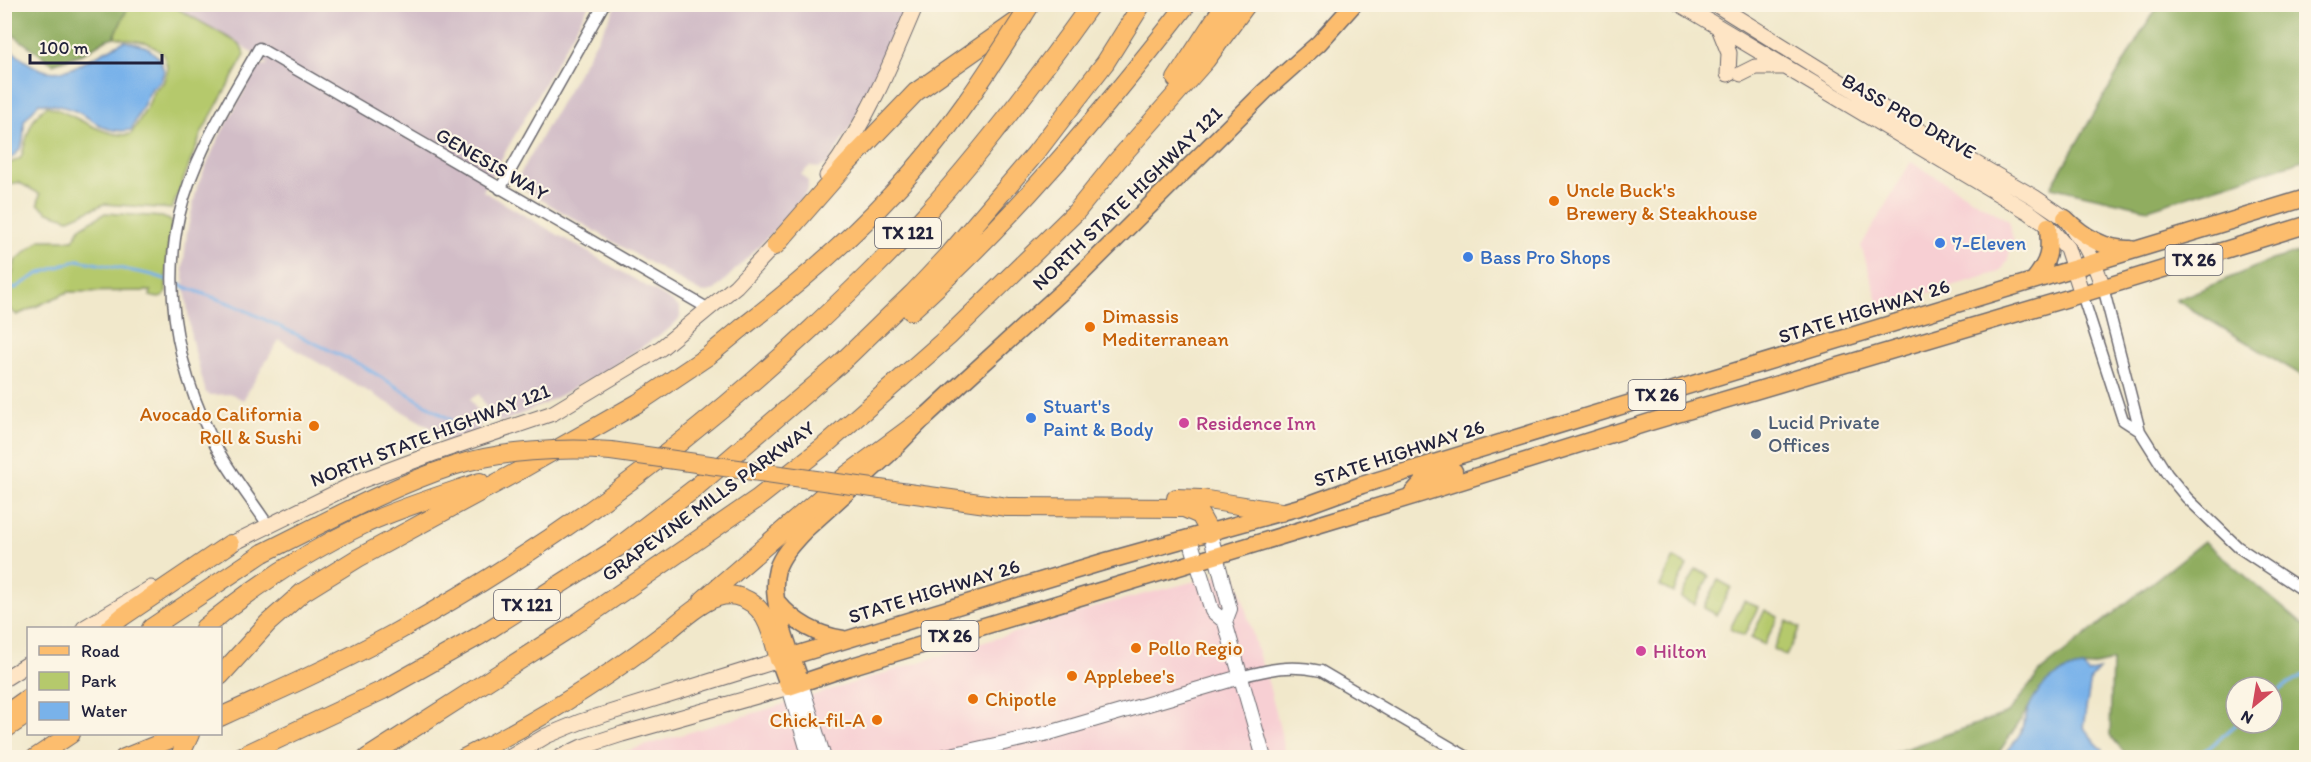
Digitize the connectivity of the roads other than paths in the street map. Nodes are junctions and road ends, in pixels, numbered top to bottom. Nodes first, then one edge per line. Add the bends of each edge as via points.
1 (604, 4) edge
2 (916, 4) edge
3 (1031, 4) edge
4 (1038, 4) edge
5 (1091, 4) edge
6 (1142, 4) edge
7 (1187, 4) edge
8 (1225, 4) edge
9 (1246, 4) edge
10 (1354, 4) edge
11 (1680, 4) edge
12 (1715, 4) edge
13 (1719, 28) junction
14 (1783, 67) junction
15 (1117, 161) junction
16 (500, 189) junction
17 (2307, 198) edge
18 (2065, 218) junction
19 (2307, 225) edge
20 (2048, 226) junction
21 (775, 246) junction
22 (2143, 248) junction
23 (2094, 263) junction
24 (2074, 269) junction
25 (2033, 281) junction
26 (2103, 287) junction
27 (2082, 294) junction
28 (709, 309) junction
29 (1803, 352) junction
30 (842, 362) junction
31 (1810, 374) junction
32 (925, 417) junction
33 (1558, 427) junction
34 (2140, 431) junction
35 (527, 466) junction
36 (1392, 476) junction
37 (1409, 497) junction
38 (1101, 506) junction
39 (1281, 512) junction
40 (268, 525) junction
41 (1316, 525) junction
42 (1210, 532) junction
43 (1190, 539) junction
44 (230, 544) junction
45 (1216, 556) junction
46 (1197, 562) junction
47 (2307, 592) edge
48 (775, 600) junction
49 (691, 612) junction
50 (1225, 622) junction
51 (86, 627) edge
52 (110, 627) edge
53 (152, 627) edge
54 (205, 627) edge
55 (847, 639) junction
56 (785, 658) junction
57 (27, 665) edge
58 (222, 674) edge
59 (1240, 677) junction
60 (4, 679) edge
61 (795, 685) junction
62 (27, 699) edge
63 (4, 715) edge
64 (27, 715) edge
65 (222, 716) edge
66 (4, 730) edge
67 (70, 735) edge
68 (181, 735) edge
69 (190, 735) edge
70 (35, 758) edge
71 (124, 758) edge
72 (179, 758) edge
73 (238, 758) edge
74 (367, 758) edge
75 (464, 758) edge
76 (509, 758) edge
77 (559, 758) edge
78 (810, 758) edge
79 (824, 758) edge
80 (937, 758) edge
81 (1264, 758) edge
82 (1469, 758) edge

1 - 16 street
2 - 21 main road, NORTH STATE HIGHWAY 121 via 890,68 851,140
3 - 35 highway, bridge via 955,117 894,193 796,286 708,356 638,403
4 - 21 highway via 916,92 853,156
5 - 65 highway, TX 121 via 1044,71 923,217 859,284 694,433 590,510 435,610 346,658
6 - 30 highway, TX 121 via 1105,63 1035,154 920,286
7 - 30 highway via 1120,90 1039,183 942,283 884,335
8 - 15 highway
9 - 15 highway via 1206,60
10 - 32 main road, NORTH STATE HIGHWAY 121 via 1319,43 1265,91 1077,278
11 - 13 main road, BASS PRO DRIVE
12 - 18 main road, BASS PRO DRIVE
13 - 14 main road, BASS PRO DRIVE
13 - 14 main road via 1735,74 1755,67
14 - 20 main road, BASS PRO DRIVE via 1975,178
15 - 74 highway, GRAPEVINE MILLS PARKWAY via 1076,212 948,337 824,447 758,499 567,630
16 - 28 street, GENESIS WAY
16 - 40 street, GENESIS WAY via 259,48 198,162 179,216 173,290 174,320 186,377 214,443
17 - 22 main road, STATE HIGHWAY 26 / TX 26
18 - 22 main road via 2078,231 2107,246
18 - 23 main road, BASS PRO DRIVE
19 - 26 main road, TX 26
20 - 24 main road, BASS PRO DRIVE via 2067,248
20 - 25 main road via 2049,253
21 - 28 main road, NORTH STATE HIGHWAY 121
22 - 23 main road, STATE HIGHWAY 26 / TX 26
23 - 24 main road, STATE HIGHWAY 26 / TX 26
23 - 26 main road, BASS PRO DRIVE
24 - 25 main road, STATE HIGHWAY 26 / TX 26
24 - 27 main road, BASS PRO DRIVE
25 - 29 main road, STATE HIGHWAY 26 / TX 26
26 - 27 main road, TX 26
26 - 34 street
27 - 31 main road, TX 26
27 - 34 street via 2123,420
28 - 40 main road, NORTH STATE HIGHWAY 121 via 661,348 553,413 360,481
29 - 31 main road
29 - 33 main road, STATE HIGHWAY 26 / TX 26
30 - 73 highway, TX 121 via 657,519 577,574 430,664
31 - 37 main road, TX 26
32 - 48 main road, NORTH STATE HIGHWAY 121 via 793,544 777,569
32 - 49 highway via 848,474
33 - 36 main road, STATE HIGHWAY 26 / TX 26
33 - 37 main road via 1528,450 1424,480
34 - 47 street via 2187,498 2238,547
35 - 54 highway via 358,528 303,556
35 - 58 highway via 303,592 268,623
36 - 39 main road, STATE HIGHWAY 26 / TX 26
36 - 41 main road via 1390,492 1332,514
37 - 41 main road, TX 26
38 - 39 highway via 1187,498
38 - 42 highway via 1184,508 1200,515
38 - 53 highway, bridge via 1007,507 611,451 568,449 509,454 454,465 366,502 263,553
39 - 42 main road, STATE HIGHWAY 26 / TX 26
40 - 44 main road, NORTH STATE HIGHWAY 121
41 - 45 main road, TX 26
42 - 43 main road, STATE HIGHWAY 26 / TX 26
42 - 45 street
43 - 46 street
43 - 55 main road, STATE HIGHWAY 26 / TX 26
44 - 51 main road, NORTH STATE HIGHWAY 121
44 - 52 highway
45 - 46 main road, TX 26
45 - 50 street via 1230,609
46 - 50 street via 1212,611
46 - 61 main road, TX 26
48 - 55 main road via 805,627
48 - 56 main road
49 - 56 highway via 720,597 735,596 751,602 766,619
49 - 75 highway via 600,680 533,722
50 - 59 street
55 - 56 main road, STATE HIGHWAY 26 / TX 26
56 - 61 main road
56 - 76 main road, STATE HIGHWAY 26 / TX 26 via 580,722
57 - 60 main road
59 - 80 street via 1049,733
59 - 81 street
59 - 82 street via 1279,667 1302,666 1321,671
61 - 77 main road, TX 26 via 622,734
61 - 78 street
61 - 79 street
62 - 63 highway
64 - 66 highway
67 - 70 highway
68 - 71 highway
69 - 72 highway

